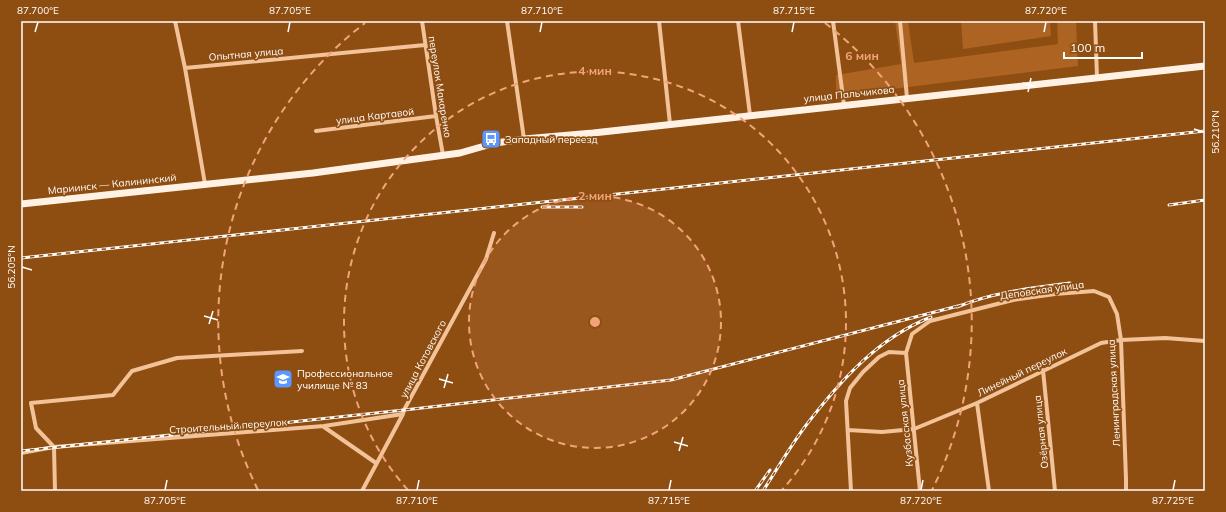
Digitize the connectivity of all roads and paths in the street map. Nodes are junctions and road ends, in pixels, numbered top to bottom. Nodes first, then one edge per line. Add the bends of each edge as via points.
1 (175, 21) edge
2 (422, 21) edge
3 (507, 21) edge
4 (659, 21) edge
5 (738, 21) edge
6 (833, 21) edge
7 (900, 21) edge
8 (1095, 21) edge
9 (426, 45) junction
10 (1205, 66) edge
11 (185, 68) junction
12 (1097, 77) junction
13 (907, 98) junction
14 (844, 105) junction
15 (750, 115) junction
16 (436, 116) junction
17 (670, 124) junction
18 (316, 131) dead end
19 (524, 139) junction
20 (444, 155) junction
21 (205, 184) junction
22 (21, 204) edge
23 (494, 233) dead end
24 (1109, 297) joint
25 (1121, 340) junction
26 (1205, 341) edge
27 (302, 351) dead end
28 (906, 353) junction
29 (1043, 370) junction
30 (977, 402) junction
31 (403, 414) junction
32 (324, 426) junction
33 (914, 429) junction
34 (848, 430) junction
35 (54, 447) junction
36 (21, 452) edge
37 (376, 463) junction
38 (55, 491) edge
39 (362, 491) edge
40 (851, 491) edge
41 (920, 491) edge
42 (989, 491) edge
43 (1055, 491) edge
44 (1126, 491) edge

1 - 11 street
2 - 9 street, переулок Макаренко
3 - 19 street
4 - 17 street
5 - 15 street
6 - 14 street
7 - 13 street
8 - 12 street
9 - 11 street, Опытная улица
9 - 16 street, переулок Макаренко
10 - 12 main road, улица Пальчикова
11 - 21 street
12 - 13 main road, улица Пальчикова
13 - 14 main road, улица Пальчикова
14 - 15 main road, улица Пальчикова
15 - 17 main road, улица Пальчикова
16 - 18 street, улица Картавой
16 - 20 street, переулок Макаренко
17 - 19 main road, улица Пальчикова
19 - 20 main road, улица Пальчикова
20 - 21 main road, Мариинск — Калининский via 313,173
21 - 22 main road, Мариинск — Калининский
23 - 31 street, улица Котовского via 486,259
24 - 25 street, Ленинградская улица via 1117,314
24 - 28 street, Деповская улица via 1094,291 1055,294 1013,300 930,321 912,334
25 - 26 street, Линейный переулок via 1165,338
25 - 29 street, Линейный переулок via 1100,343
25 - 44 street, Ленинградская улица
27 - 35 street via 177,358 132,371 113,395 31,403 36,428
28 - 33 street, Кузбасская улица
28 - 34 street via 889,352 862,372 850,388 846,401
29 - 30 street, Линейный переулок
29 - 43 street, Озёрная улица
30 - 33 street, Линейный переулок
30 - 42 street
31 - 32 street, Строительный переулок
31 - 37 street, улица Котовского
32 - 35 street, Строительный переулок
32 - 37 street
33 - 34 street, Линейный переулок via 882,432
33 - 41 street, Кузбасская улица
34 - 40 street
35 - 36 street, Строительный переулок
35 - 38 street
37 - 39 street, улица Котовского

